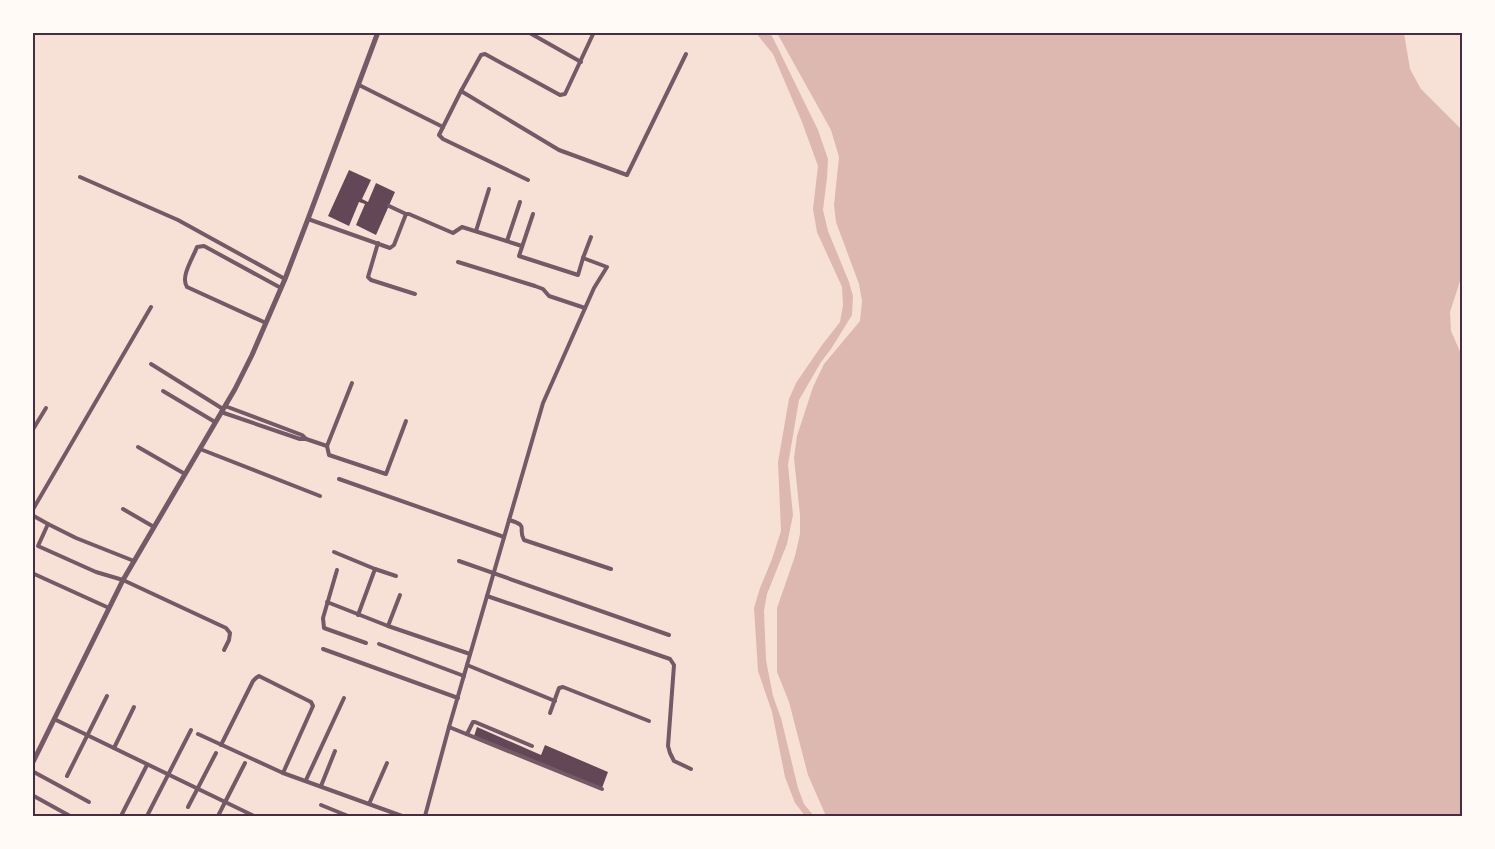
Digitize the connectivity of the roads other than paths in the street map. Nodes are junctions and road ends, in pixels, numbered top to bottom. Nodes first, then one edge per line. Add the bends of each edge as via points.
1 (378, 32) edge
2 (528, 32) edge
3 (594, 32) edge
4 (686, 54) dead end
5 (581, 62) junction
6 (359, 85) junction
7 (461, 91) junction
8 (443, 127) junction
9 (80, 177) dead end
10 (528, 180) dead end
11 (489, 189) dead end
12 (520, 202) dead end
13 (389, 206) dead end
14 (406, 214) junction
15 (532, 214) dead end
16 (308, 219) junction
17 (476, 231) junction
18 (591, 237) dead end
19 (507, 241) junction
20 (378, 243) junction
21 (522, 246) junction
22 (583, 258) junction
23 (458, 262) dead end
24 (284, 279) junction
25 (281, 288) junction
26 (415, 294) dead end
27 (151, 307) dead end
28 (586, 308) junction
29 (266, 323) junction
30 (151, 364) dead end
31 (352, 383) dead end
32 (163, 391) dead end
33 (46, 408) dead end
34 (223, 409) junction
35 (406, 421) dead end
36 (215, 422) junction
37 (32, 431) edge
38 (306, 439) junction
39 (327, 446) junction
40 (138, 447) dead end
41 (200, 449) junction
42 (185, 474) junction
43 (339, 479) dead end
44 (320, 496) dead end
45 (123, 509) dead end
46 (32, 511) edge
47 (32, 515) edge
48 (510, 520) junction
49 (48, 524) junction
50 (154, 527) junction
51 (504, 537) junction
52 (32, 544) edge
53 (38, 546) junction
54 (334, 552) dead end
55 (134, 561) junction
56 (460, 561) dead end
57 (375, 568) junction
58 (611, 569) dead end
59 (337, 570) dead end
60 (32, 573) edge
61 (494, 573) junction
62 (396, 576) dead end
63 (123, 580) junction
64 (400, 595) dead end
65 (487, 596) junction
66 (328, 602) junction
67 (108, 608) junction
68 (358, 615) junction
69 (388, 626) junction
70 (669, 635) dead end
71 (366, 643) dead end
72 (379, 644) dead end
73 (323, 649) dead end
74 (224, 650) dead end
75 (470, 654) junction
76 (467, 665) junction
77 (464, 676) junction
78 (107, 696) dead end
79 (344, 698) dead end
80 (458, 698) junction
81 (554, 702) junction
82 (134, 708) dead end
83 (550, 713) dead end
84 (54, 719) junction
85 (649, 721) dead end
86 (449, 727) junction
87 (191, 730) dead end
88 (198, 734) dead end
89 (467, 734) junction
90 (87, 735) junction
91 (221, 745) junction
92 (532, 746) dead end
93 (114, 748) junction
94 (335, 751) dead end
95 (216, 753) dead end
96 (246, 763) dead end
97 (387, 763) dead end
98 (32, 764) edge
99 (147, 765) junction
100 (692, 769) dead end
101 (32, 771) edge
102 (283, 773) junction
103 (168, 774) junction
104 (67, 776) dead end
105 (306, 780) junction
106 (321, 786) junction
107 (197, 788) junction
108 (602, 789) dead end
109 (32, 795) edge
110 (89, 802) dead end
111 (226, 803) junction
112 (369, 804) junction
113 (320, 805) dead end
114 (188, 807) dead end
115 (70, 816) edge
116 (121, 816) edge
117 (148, 816) edge
118 (218, 816) edge
119 (252, 816) edge
120 (348, 816) edge
121 (402, 816) edge
122 (425, 816) edge

1 - 6 street
2 - 5 street
3 - 5 street
4 - 7 street via 627,175 559,150
5 - 7 street via 567,92 560,95 485,54
6 - 8 street
6 - 16 street
7 - 8 street
8 - 10 street via 440,137
9 - 24 street via 178,220
11 - 17 street
12 - 19 street
13 - 14 street
14 - 17 street via 453,233 462,227
14 - 20 street via 394,245 390,248
15 - 21 street
16 - 20 street
16 - 24 street
17 - 19 street
18 - 22 street
19 - 21 street
20 - 26 street via 368,276 371,280
21 - 22 street via 519,256 578,275
22 - 28 street via 607,267
23 - 28 street via 535,286 549,296
24 - 25 street
25 - 29 street
25 - 29 street via 204,246 197,248 184,281 187,287
27 - 46 street
28 - 48 street via 543,403
29 - 34 street
30 - 34 street
31 - 39 street
32 - 36 street
33 - 37 street
34 - 36 street
34 - 38 street
34 - 38 street via 302,434
35 - 39 street via 386,474 329,455
36 - 41 street
38 - 39 street
40 - 42 street
41 - 42 street
41 - 44 street
42 - 50 street
43 - 51 street
45 - 50 street
47 - 49 street
48 - 51 street
48 - 58 street via 522,525 524,540
49 - 53 street
49 - 55 street
50 - 55 street
51 - 61 street
52 - 53 street
53 - 63 street via 96,572
54 - 57 street
55 - 63 street
56 - 61 street
57 - 62 street
57 - 68 street
59 - 66 street
60 - 67 street
61 - 65 street
61 - 70 street
63 - 67 street
63 - 74 street via 226,628 230,633
64 - 69 street
65 - 75 street
65 - 100 street via 670,659 674,665 670,753 674,761
66 - 68 street
66 - 71 street via 323,618 324,628
67 - 84 street
68 - 69 street
69 - 75 street
72 - 77 street
73 - 80 street
75 - 76 street
76 - 77 street
76 - 81 street
77 - 80 street
78 - 90 street
79 - 105 street
80 - 86 street
81 - 83 street
81 - 85 street via 559,688 563,687
82 - 93 street
84 - 90 street
84 - 98 street
86 - 89 street
86 - 122 street
87 - 103 street
88 - 91 street
89 - 92 street via 475,722
89 - 108 street
90 - 93 street
90 - 104 street
91 - 102 street
91 - 102 street via 253,681 259,676 311,702 313,706
93 - 99 street
94 - 106 street
95 - 107 street
96 - 111 street
97 - 112 street
99 - 103 street
99 - 116 street
101 - 110 street
102 - 105 street
103 - 107 street
103 - 117 street
105 - 106 street
106 - 112 street
107 - 111 street
107 - 114 street
109 - 115 street
111 - 118 street
111 - 119 street
112 - 121 street
113 - 120 street

